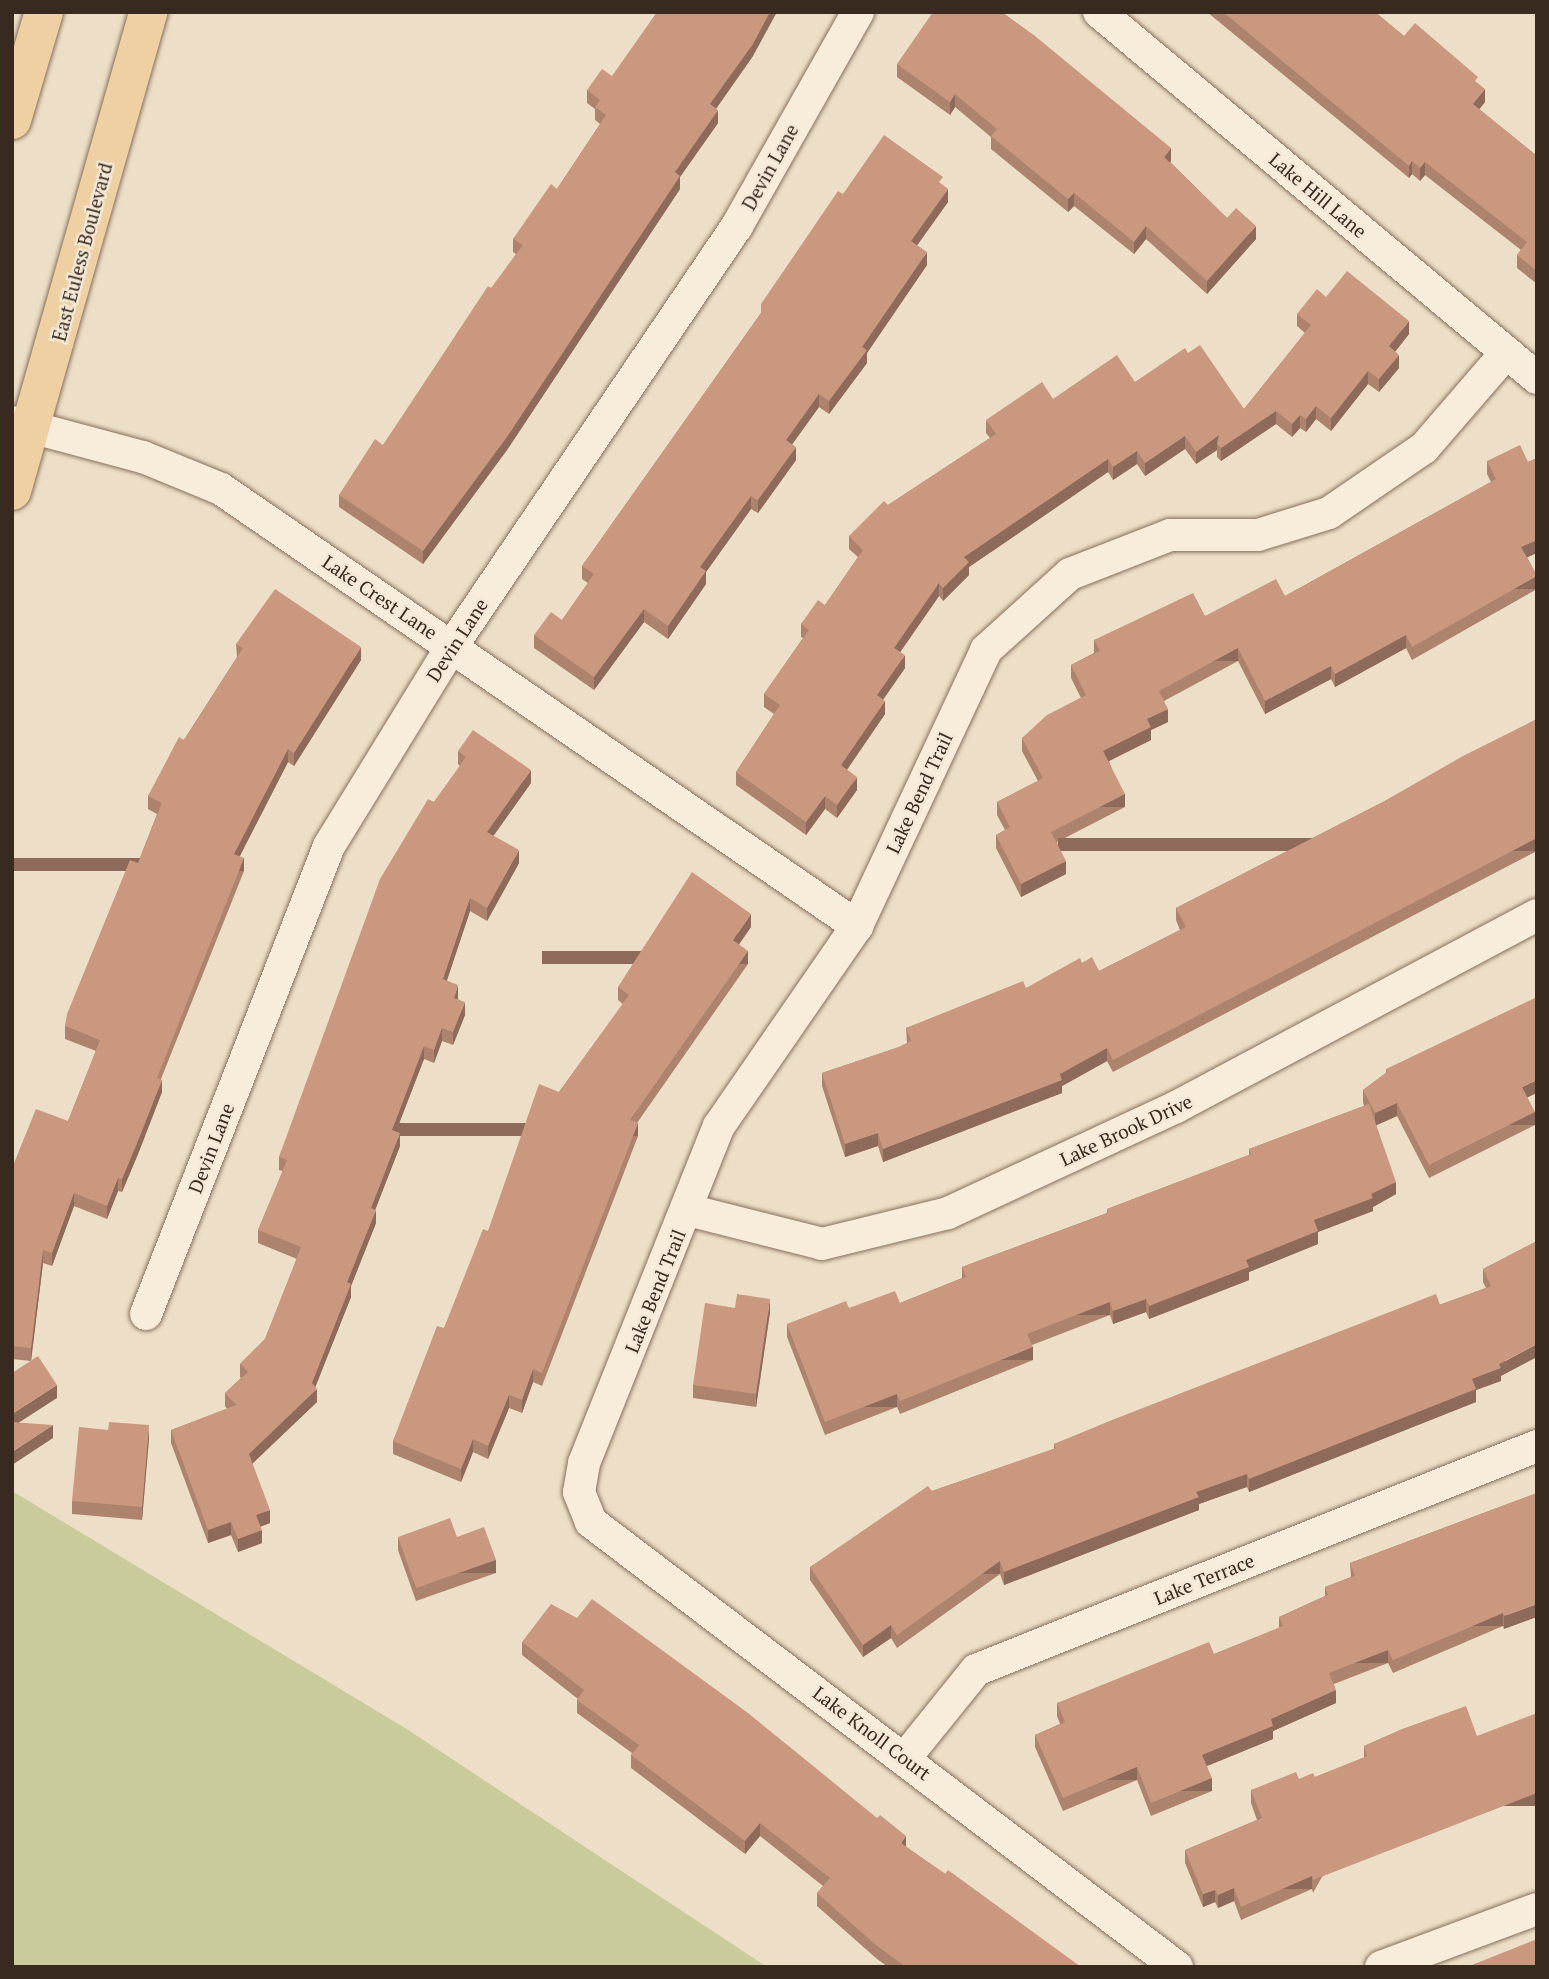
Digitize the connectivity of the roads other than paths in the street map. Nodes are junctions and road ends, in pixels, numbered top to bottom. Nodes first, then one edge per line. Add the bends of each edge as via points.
1 (44, 12) edge
2 (148, 12) edge
3 (858, 12) edge
4 (1099, 12) edge
5 (12, 120) edge
6 (1506, 353) junction
7 (1537, 378) edge
8 (22, 425) edge
9 (12, 491) edge
10 (452, 646) junction
11 (1537, 915) edge
12 (857, 926) junction
13 (688, 1210) junction
14 (146, 1314) dead end
15 (1537, 1446) edge
16 (579, 1492) joint
17 (905, 1758) junction
18 (1537, 1909) edge
19 (1177, 1967) edge
20 (1381, 1967) edge

1 - 5 main road
2 - 8 main road, East Euless Boulevard
3 - 10 street, Devin Lane via 737,226
4 - 6 street, Lake Hill Lane
6 - 7 street, Lake Hill Lane
6 - 12 street, Lake Bend Trail via 1424,448 1329,513 1258,535 1170,535 1070,574 986,650
8 - 9 main road, East Euless Boulevard
8 - 10 street, Lake Crest Lane via 143,457 221,489
10 - 12 street, Lake Crest Lane
10 - 14 street, Devin Lane via 329,846
11 - 13 street, Lake Brook Drive via 1177,1107 948,1213 822,1244
12 - 13 street, Lake Bend Trail via 719,1126
13 - 16 street, Lake Bend Trail via 584,1463
15 - 17 street, Lake Terrace via 976,1670
16 - 17 street, Lake Knoll Court via 591,1522
17 - 19 street, Lake Knoll Court
18 - 20 street

